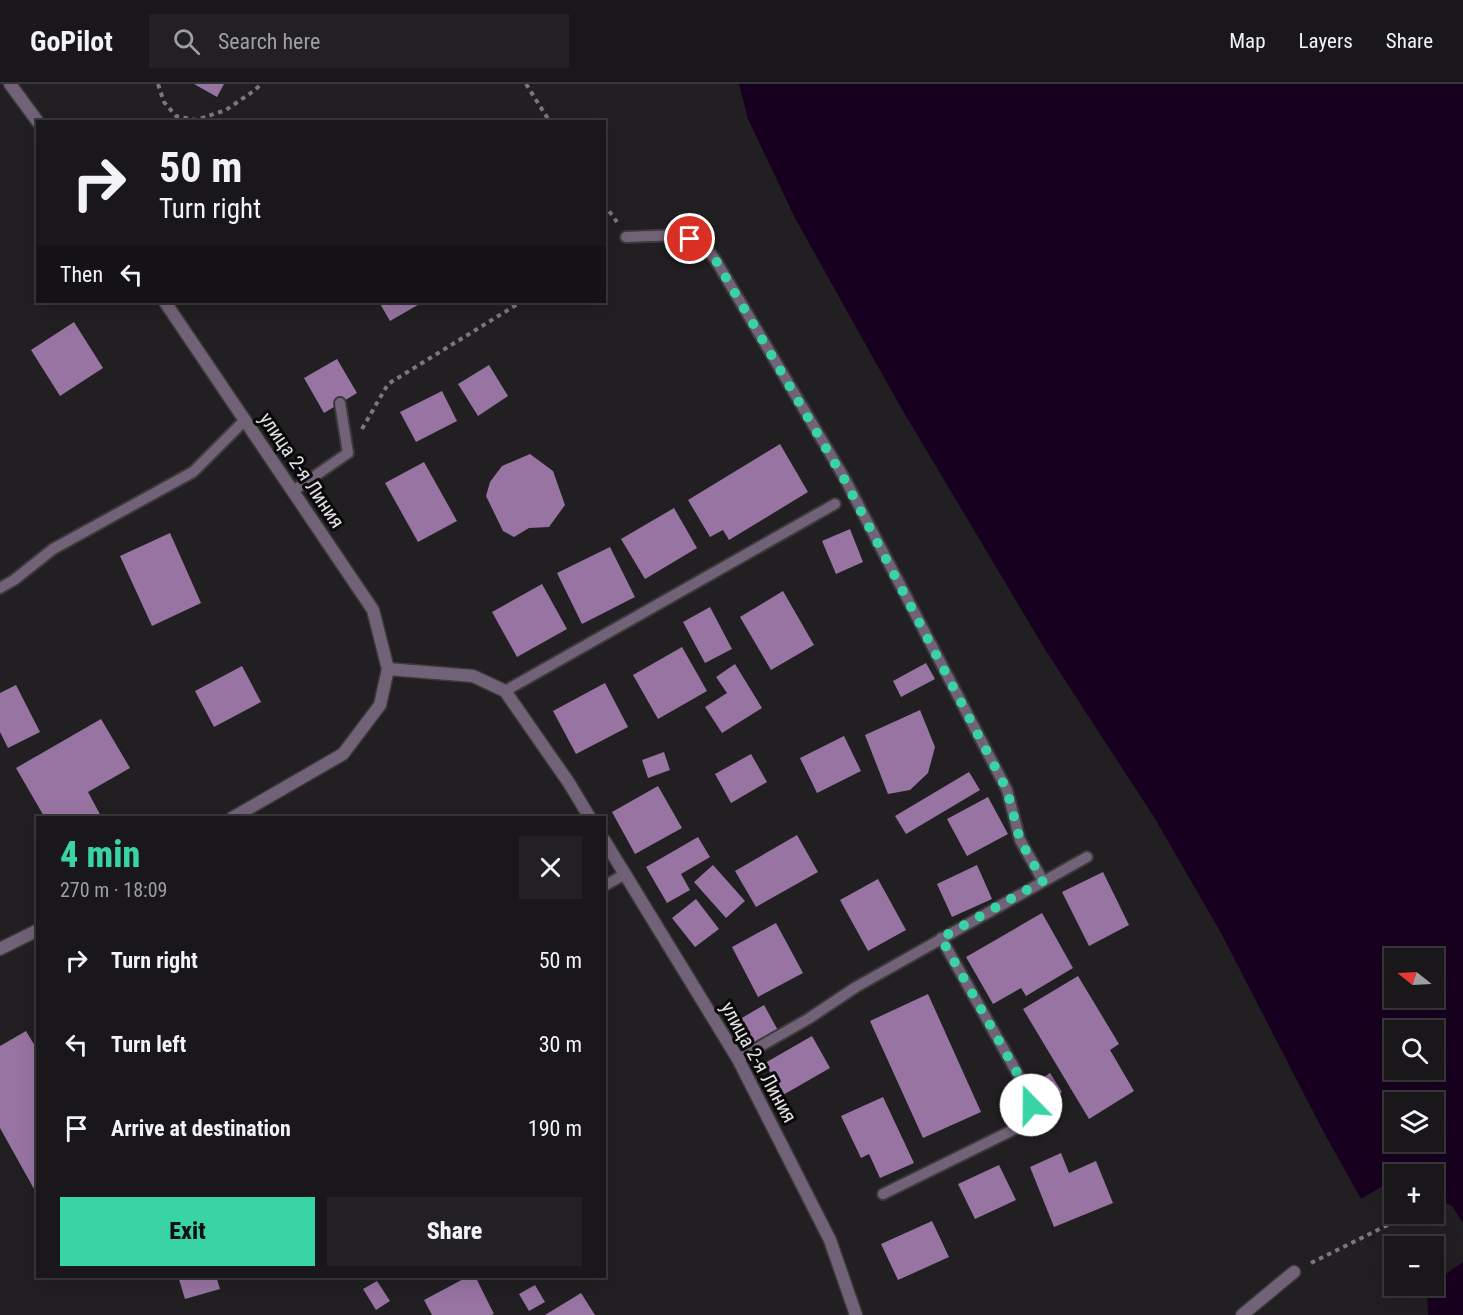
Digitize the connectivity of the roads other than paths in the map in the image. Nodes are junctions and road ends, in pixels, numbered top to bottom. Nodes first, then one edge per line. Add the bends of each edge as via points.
1 (10, 84) edge
2 (37, 120) edge
3 (626, 237) dead end
4 (166, 303) edge
5 (340, 403) dead end
6 (245, 420) junction
7 (293, 491) junction
8 (835, 504) dead end
9 (0, 588) edge
10 (388, 669) junction
11 (505, 691) junction
12 (236, 816) edge
13 (589, 816) edge
14 (606, 843) edge
15 (1087, 856) dead end
16 (625, 874) junction
17 (1043, 881) junction
18 (606, 885) edge
19 (36, 931) edge
20 (941, 938) junction
21 (0, 950) edge
22 (738, 1059) junction
23 (884, 1194) dead end
24 (1294, 1272) road end
25 (856, 1315) edge
26 (1242, 1315) edge

1 - 2 street
3 - 17 lane via 690,239 705,247 715,259 844,479 1007,790 1020,840
4 - 6 street, улица 2-я Линия
5 - 7 lane via 348,453
6 - 7 street, улица 2-я Линия
6 - 9 lane via 193,472 53,549
7 - 10 street, улица 2-я Линия via 373,610
8 - 11 lane
10 - 11 street via 473,676
10 - 12 street, улица 2-я Линия via 380,705 344,754
11 - 13 street
14 - 16 street, улица 2-я Линия
15 - 17 lane
16 - 18 lane
16 - 22 street, улица 2-я Линия
17 - 20 lane
19 - 21 street
20 - 22 lane
20 - 23 lane via 1029,1094 1031,1105 1028,1118 1019,1126
22 - 25 street, улица 2-я Линия via 830,1240
24 - 26 street

